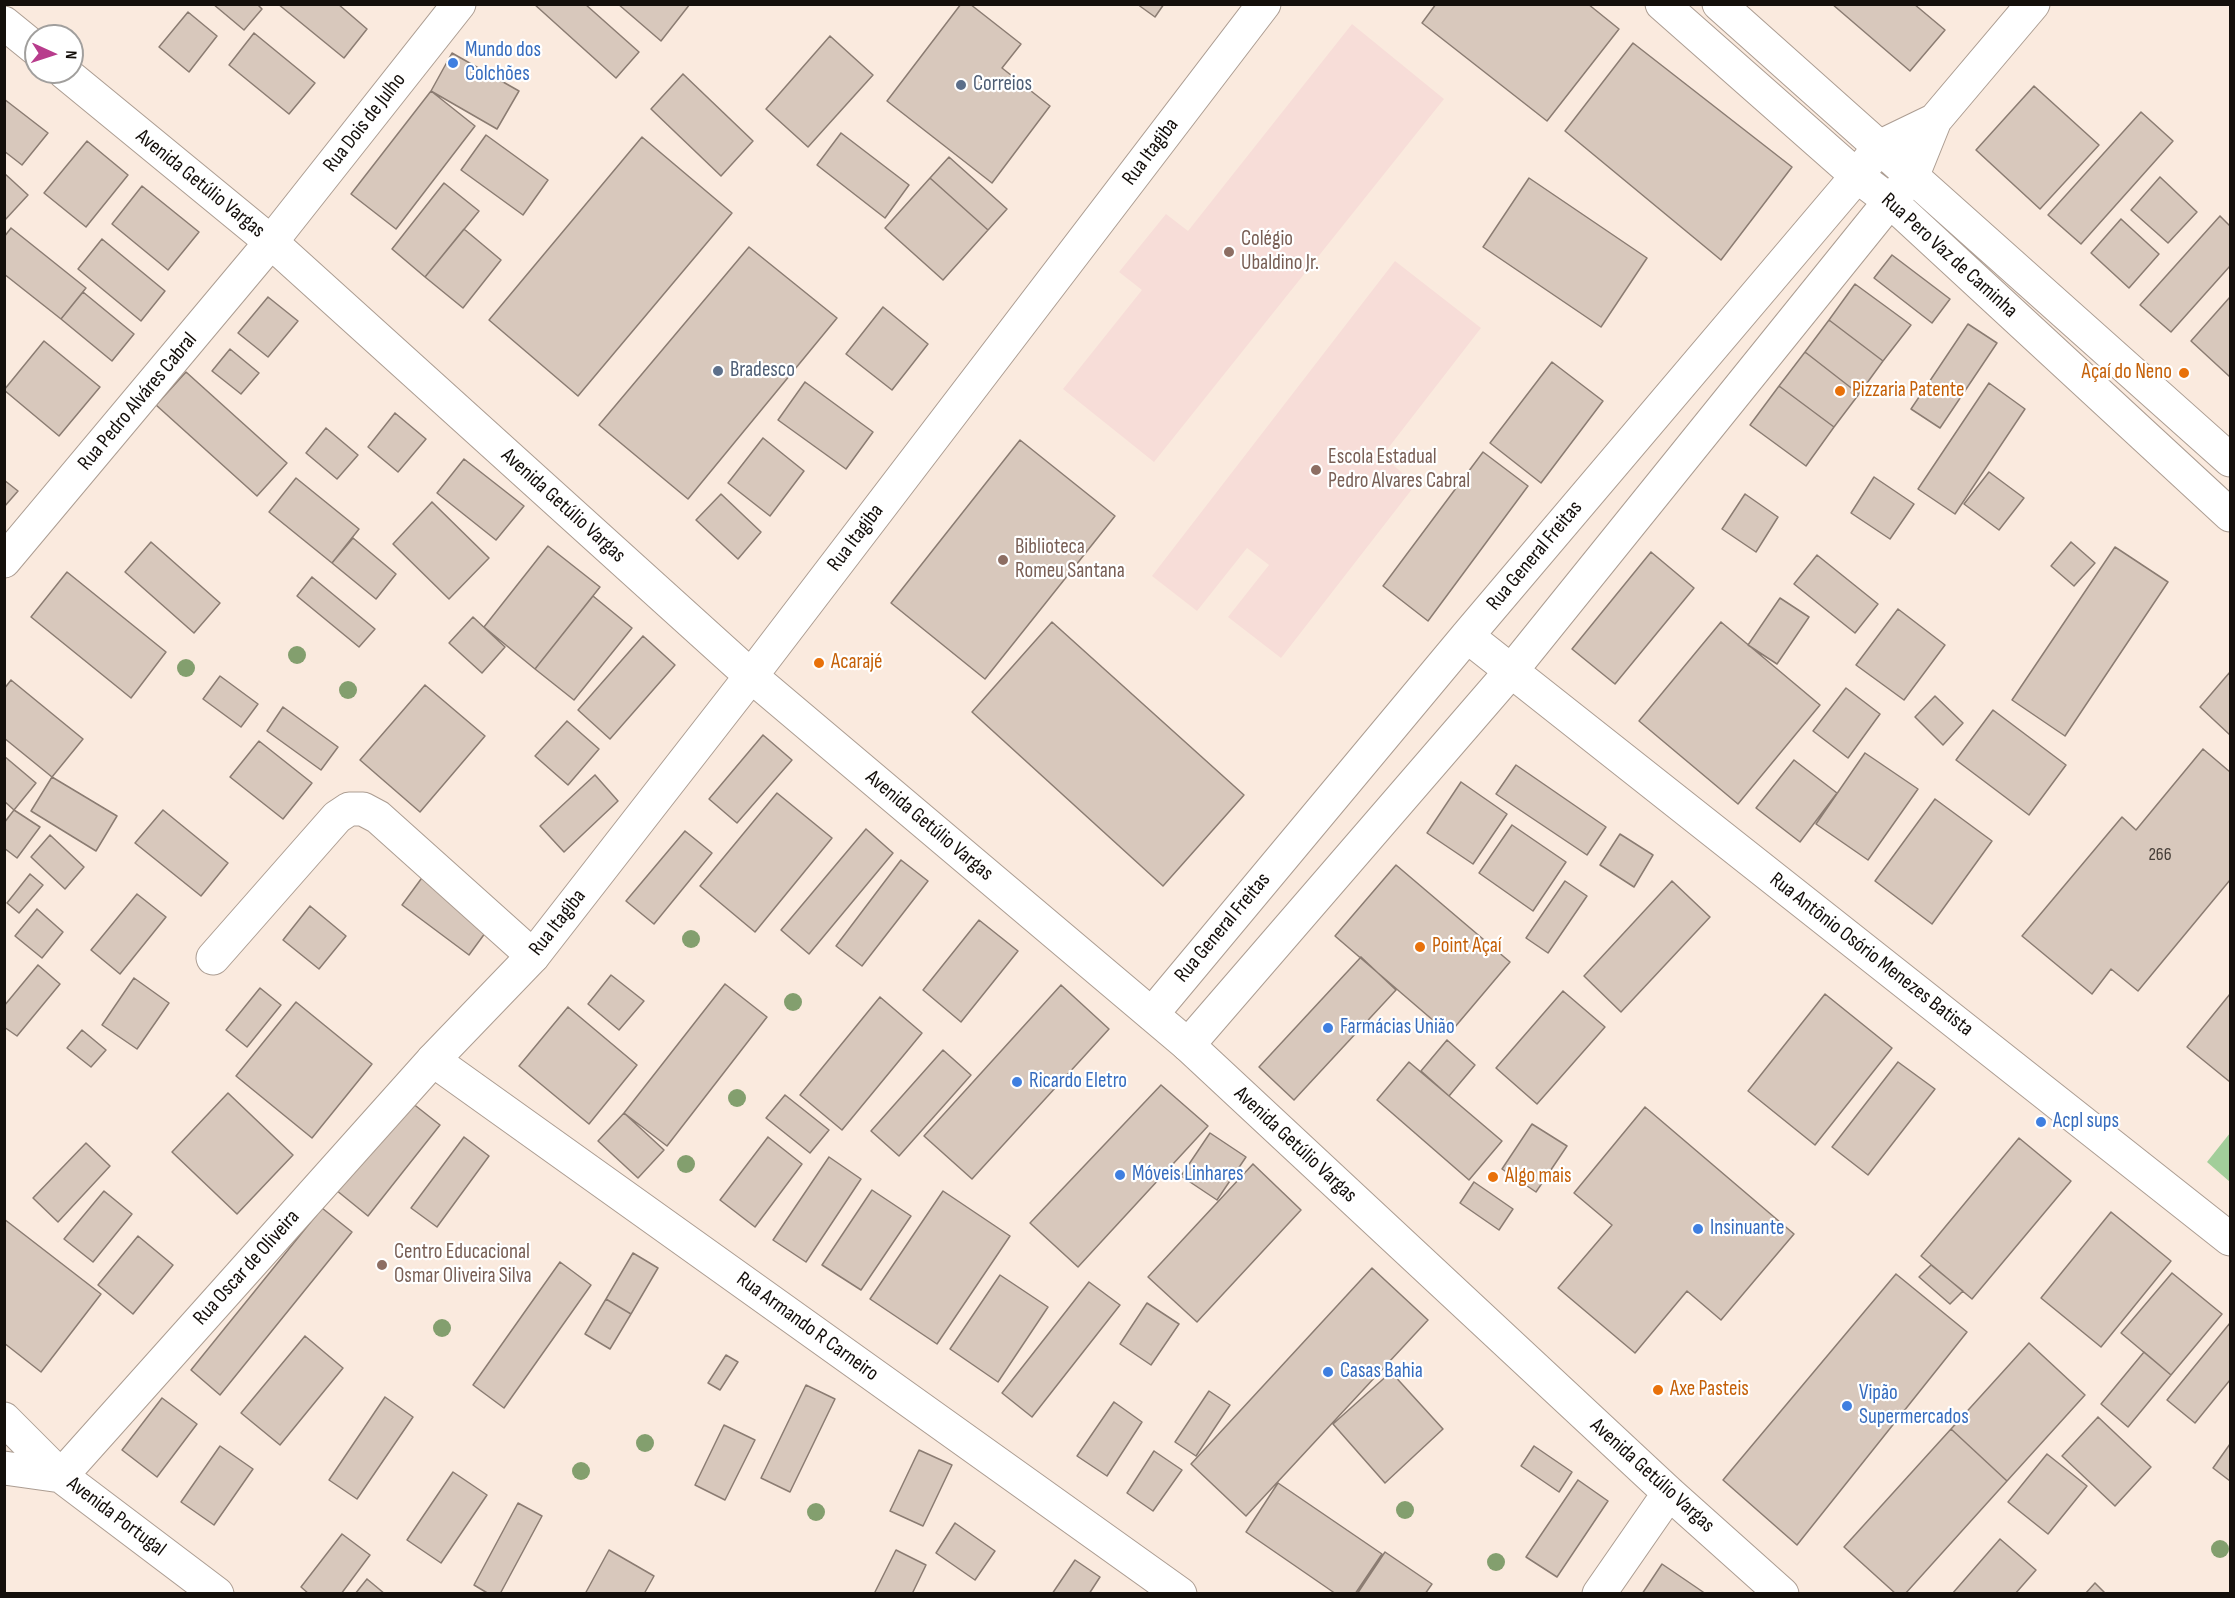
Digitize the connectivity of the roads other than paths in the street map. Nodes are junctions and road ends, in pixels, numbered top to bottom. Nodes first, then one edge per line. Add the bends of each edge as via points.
1 (459, 4) edge
2 (1264, 4) edge
3 (1662, 4) edge
4 (1719, 4) edge
5 (2033, 4) edge
6 (4, 23) edge
7 (24, 39) edge
8 (79, 84) edge
9 (1935, 120) junction
10 (1879, 147) junction
11 (1857, 176) junction
12 (1912, 177) junction
13 (1890, 201) junction
14 (271, 242) junction
15 (2230, 460) edge
16 (2230, 515) edge
17 (4, 561) edge
18 (1467, 636) junction
19 (1512, 670) junction
20 (751, 676) junction
21 (533, 956) junction
22 (213, 958) dead end
23 (1152, 1014) junction
24 (1188, 1045) junction
25 (433, 1060) junction
26 (2230, 1239) edge
27 (4, 1419) edge
28 (4, 1468) edge
29 (62, 1476) junction
30 (1669, 1493) junction
31 (217, 1593) edge
32 (1180, 1593) edge
33 (1599, 1593) edge
34 (1782, 1593) edge

1 - 14 street, Rua Dois de Julho
2 - 20 street, Rua Itagiba
3 - 11 street, Rua Pero Vaz de Caminha
4 - 10 street, Rua Pero Vaz de Caminha
5 - 9 street
6 - 7 street
8 - 14 street, Avenida Getúlio Vargas
9 - 10 street, Rua General Freitas
9 - 12 street
10 - 11 street, Rua General Freitas
10 - 12 street, Rua Pero Vaz de Caminha
11 - 13 street, Rua Pero Vaz de Caminha
11 - 18 street, Rua General Freitas
12 - 13 street
12 - 15 street, Rua Pero Vaz de Caminha
13 - 16 street, Rua Pero Vaz de Caminha
13 - 19 street
14 - 17 street, Rua Pedro Alváres Cabral
14 - 20 street, Avenida Getúlio Vargas
18 - 19 street, Rua Antônio Osório Menezes Batista
18 - 23 street, Rua General Freitas
19 - 24 street
19 - 26 street, Rua Antônio Osório Menezes Batista
20 - 21 street, Rua Itagiba
20 - 23 street, Avenida Getúlio Vargas
21 - 22 street via 378,817 363,809 349,808
21 - 25 street, Rua Itagiba
23 - 24 street, Avenida Getúlio Vargas
24 - 30 street, Avenida Getúlio Vargas
25 - 29 street, Rua Oscar de Oliveira
25 - 32 street, Rua Armando R Carneiro
27 - 29 street
28 - 29 street, Avenida Portugal
29 - 31 street, Avenida Portugal
30 - 33 street
30 - 34 street, Avenida Getúlio Vargas

